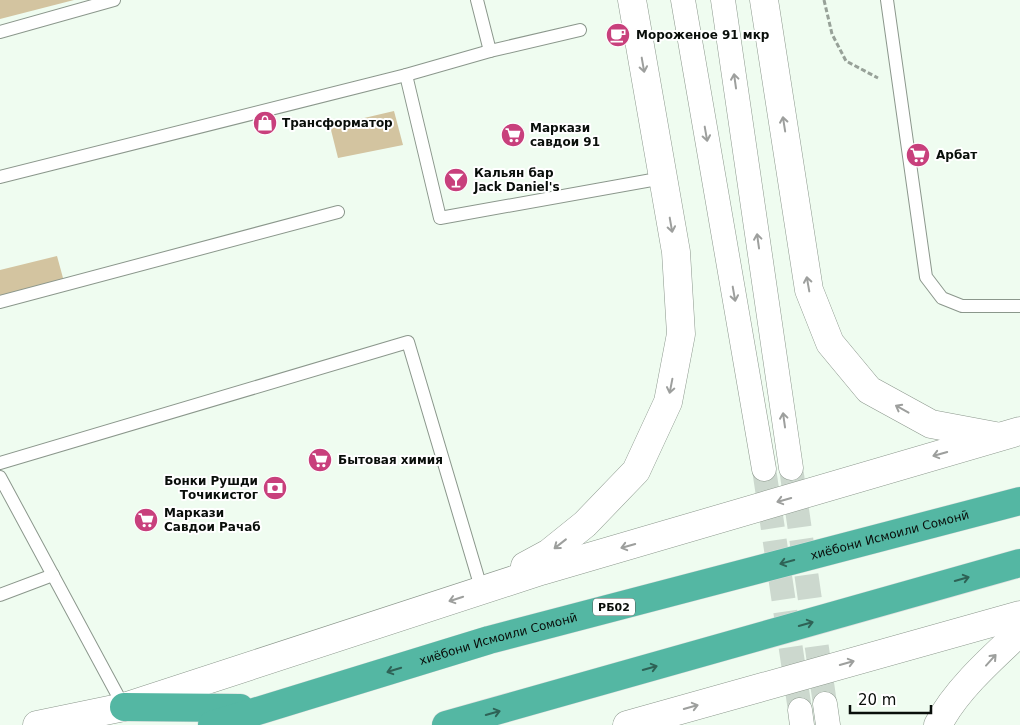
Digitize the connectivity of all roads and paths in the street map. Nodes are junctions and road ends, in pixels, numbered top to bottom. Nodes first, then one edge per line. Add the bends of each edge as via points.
1 (114, 0) edge
2 (477, 0) edge
3 (632, 0) edge
4 (682, 0) edge
5 (723, 0) edge
6 (764, 0) edge
7 (824, 0) edge
8 (887, 0) edge
9 (580, 30) dead end
10 (0, 32) edge
11 (490, 51) junction
12 (406, 75) junction
13 (899, 88) junction
14 (0, 177) edge
15 (663, 178) junction
16 (338, 212) dead end
17 (0, 302) edge
18 (1020, 306) edge
19 (1009, 434) edge
20 (0, 463) edge
21 (791, 468) tunnel mouth
22 (764, 469) tunnel mouth
23 (0, 477) edge
24 (1020, 501) edge
25 (1020, 562) edge
26 (53, 575) junction
27 (482, 591) junction
28 (0, 595) edge
29 (1020, 615) edge
30 (1020, 632) edge
31 (124, 707) junction
32 (271, 708) junction
33 (37, 725) edge
34 (212, 725) edge
35 (446, 725) edge
36 (627, 725) edge
37 (938, 725) edge

1 - 10 lane
2 - 11 lane
3 -> 15 street
4 -> 22 street
21 -> 5 street
19 -> 6 street via 930,424 868,390 830,343 809,290
7 - 13 path via 832,34 846,61
8 - 13 lane
9 - 11 lane
11 - 12 lane
12 - 14 lane
12 - 15 lane via 440,218
13 - 18 lane via 926,277 942,298 962,306
15 -> 27 street via 676,252 681,334 668,402 636,471 586,524 548,553
16 - 17 lane
19 -> 27 street
20 - 27 lane via 408,342
23 - 26 lane
24 -> 32 highway, хиёбони Исмоили Сомонӣ / РБ02 via 489,640
35 -> 25 highway
26 - 28 lane
26 - 31 lane
27 -> 31 street
36 -> 29 street
37 -> 30 street via 945,712 995,655
31 - 32 highway
31 - 33 street
32 - 34 highway, хиёбони Исмоили Сомонӣ / РБ02

